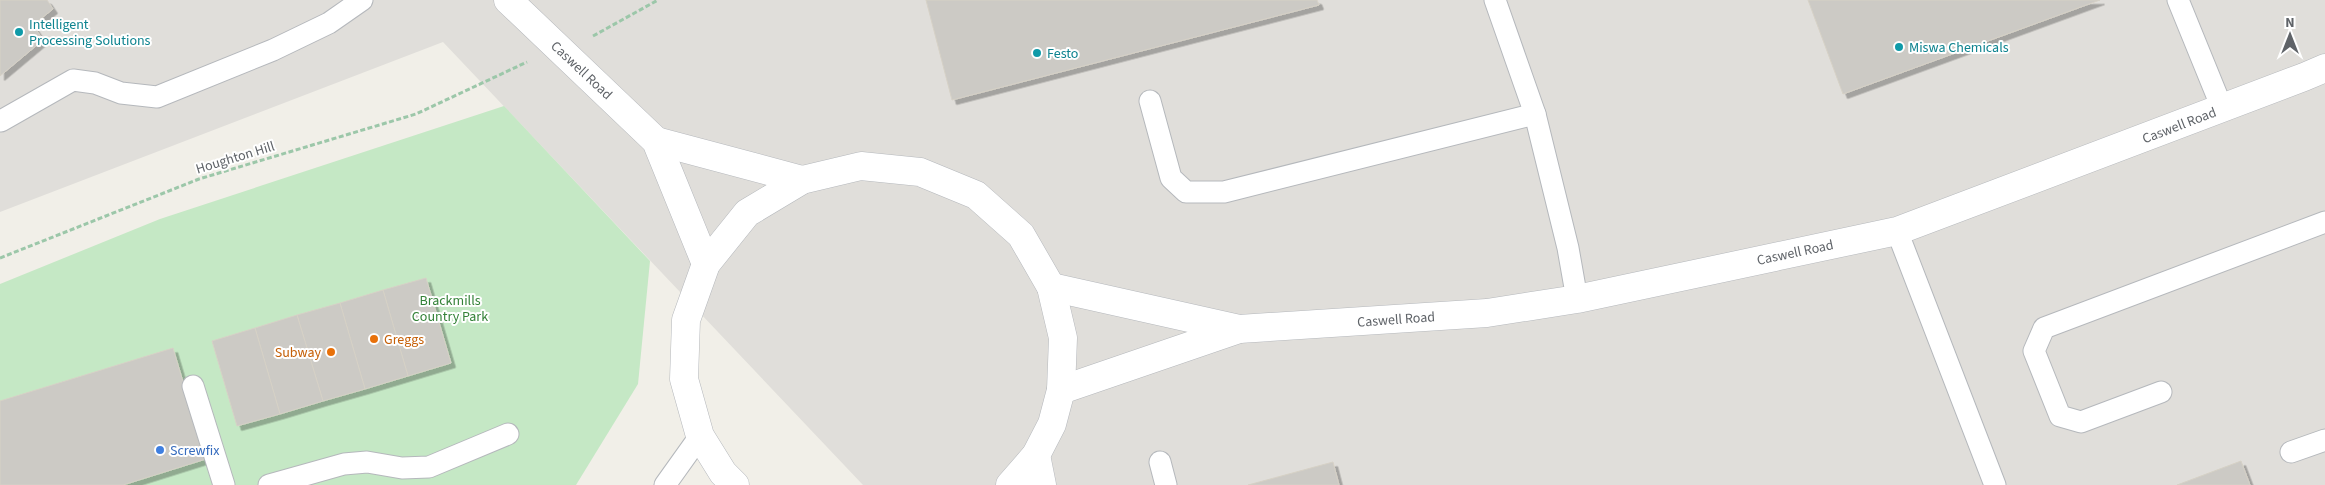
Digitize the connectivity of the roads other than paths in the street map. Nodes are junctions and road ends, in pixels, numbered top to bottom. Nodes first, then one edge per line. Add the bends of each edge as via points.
1 (362, 0) edge
2 (508, 0) edge
3 (1495, 0) edge
4 (2178, 0) edge
5 (2325, 68) edge
6 (1150, 101) dead end
7 (2222, 108) junction
8 (1535, 114) junction
9 (1, 121) edge
10 (656, 140) junction
11 (802, 180) junction
12 (2325, 222) edge
13 (1897, 231) junction
14 (706, 264) junction
15 (1051, 286) junction
16 (1577, 298) junction
17 (1240, 329) junction
18 (193, 386) dead end
19 (1061, 390) junction
20 (2161, 392) dead end
21 (508, 434) dead end
22 (700, 436) junction
23 (2325, 440) edge
24 (2290, 452) dead end
25 (1036, 455) junction
26 (1160, 462) dead end
27 (224, 485) edge
28 (268, 485) edge
29 (665, 485) edge
30 (734, 485) edge
31 (1010, 485) edge
32 (1042, 485) edge
33 (1166, 485) edge
34 (1995, 485) edge

1 - 9 lane via 329,23 273,50 157,97 121,93 95,83 73,80
2 - 10 street, Caswell Road
3 - 8 lane
4 - 7 lane
5 - 7 street, Caswell Road
6 - 8 lane via 1171,178 1186,192 1224,192
7 - 13 street, Caswell Road
8 - 16 lane
10 - 11 street, Caswell Road
10 - 14 street, Caswell Road
11 - 14 street via 747,213
11 - 15 street via 861,166 920,172 976,195 1021,235
12 - 20 lane via 2044,328 2034,351 2060,416 2081,422
13 - 16 street, Caswell Road
13 - 34 lane
14 - 22 street via 685,330 684,379
15 - 17 street, Caswell Road
15 - 19 street via 1063,338
16 - 17 street, Caswell Road via 1487,313
17 - 19 street, Caswell Road
18 - 27 lane
19 - 25 street via 1052,424
21 - 28 lane via 429,467 402,468 367,462 344,464
22 - 29 lane
22 - 30 street
23 - 24 lane
25 - 31 street
25 - 32 street
26 - 33 lane

